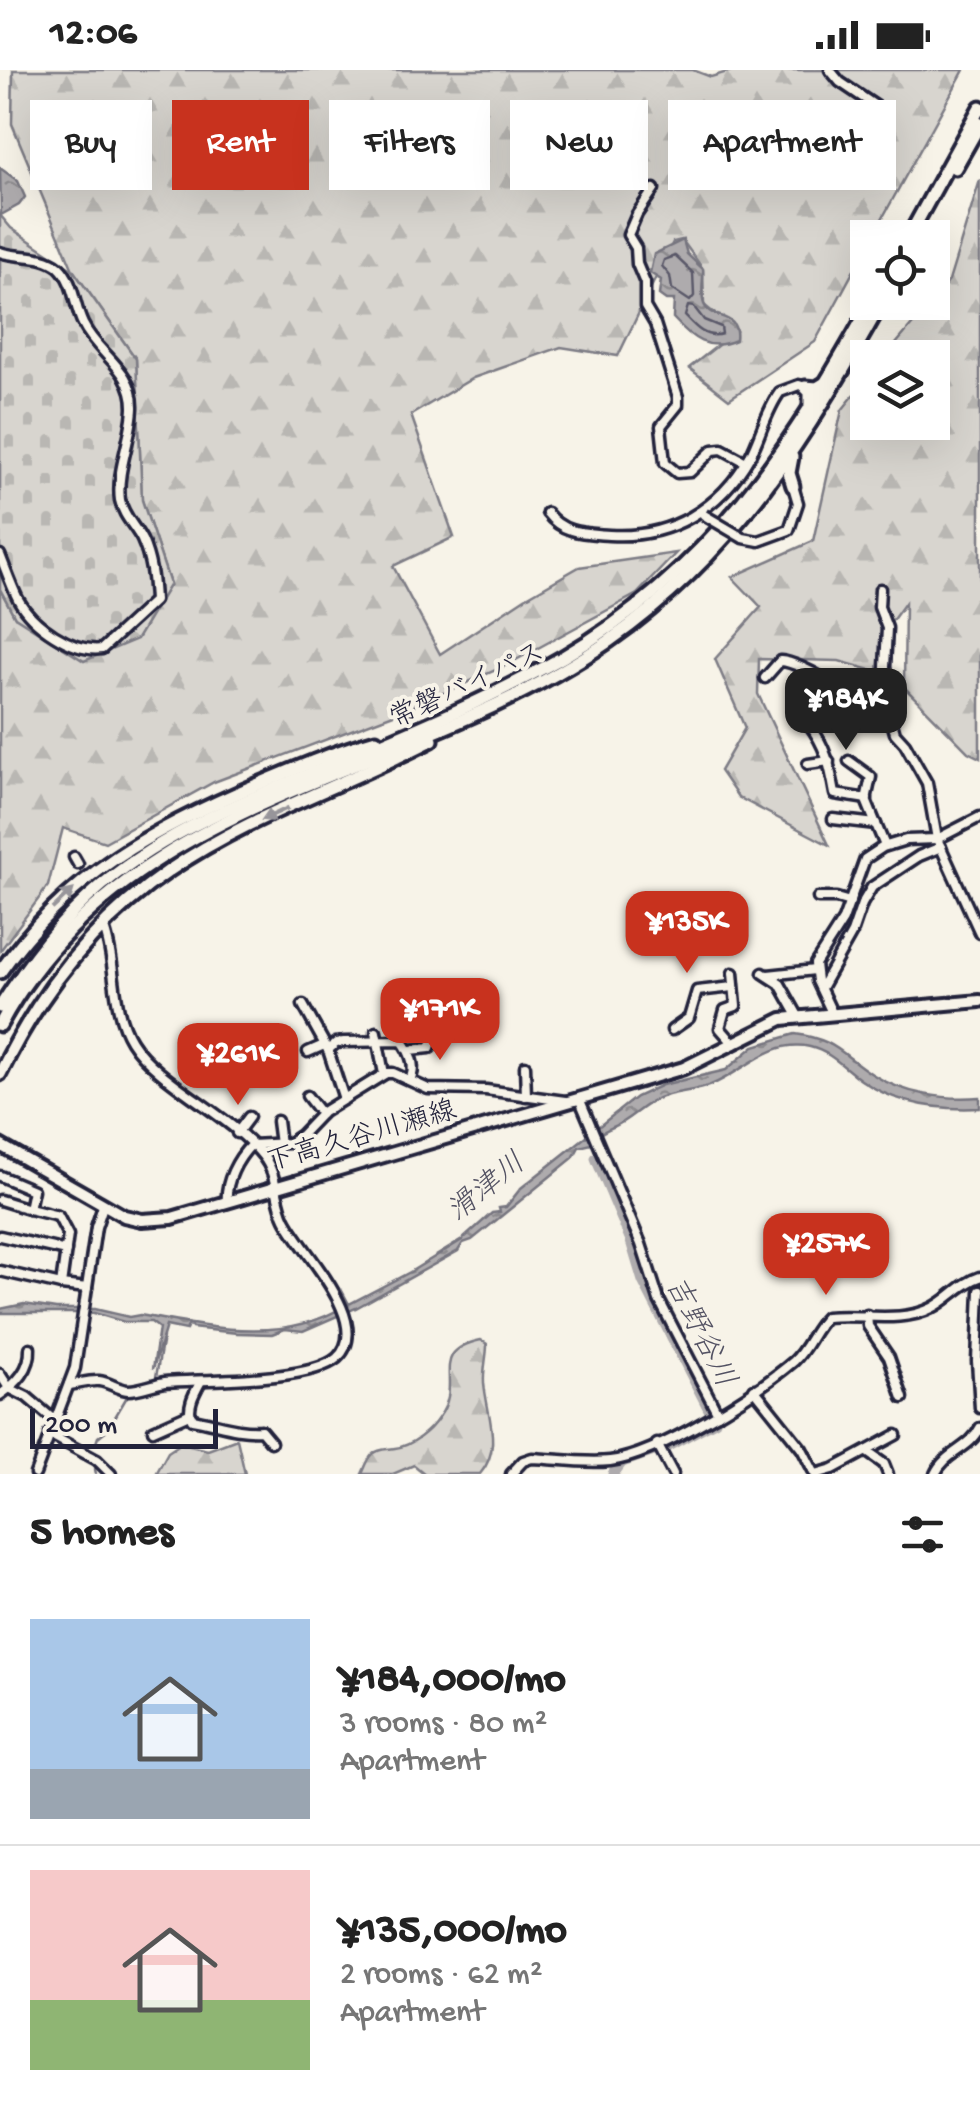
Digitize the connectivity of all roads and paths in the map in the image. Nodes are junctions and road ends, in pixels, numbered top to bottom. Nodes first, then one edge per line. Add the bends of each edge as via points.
1 (830, 70) edge
2 (866, 100) edge
3 (980, 107) edge
4 (980, 124) edge
5 (654, 189) dead end
6 (918, 220) edge
7 (927, 220) edge
8 (0, 252) edge
9 (862, 320) edge
10 (871, 320) edge
11 (830, 379) junction
12 (805, 387) junction
13 (809, 412) junction
14 (792, 454) junction
15 (746, 462) junction
16 (771, 484) junction
17 (794, 486) junction
18 (546, 513) dead end
19 (700, 515) junction
20 (0, 555) edge
21 (880, 589) dead end
22 (765, 678) dead end
23 (886, 700) junction
24 (488, 708) junction
25 (808, 723) dead end
26 (426, 725) junction
27 (864, 757) dead end
28 (830, 761) junction
29 (849, 761) dead end
30 (808, 764) dead end
31 (860, 768) junction
32 (867, 799) junction
33 (980, 818) edge
34 (833, 819) dead end
35 (876, 824) junction
36 (939, 843) junction
37 (886, 846) junction
38 (818, 898) dead end
39 (850, 902) junction
40 (104, 932) dead end
41 (980, 933) edge
42 (796, 963) dead end
43 (815, 970) junction
44 (0, 972) edge
45 (787, 974) junction
46 (744, 979) dead end
47 (733, 980) junction
48 (821, 988) junction
49 (980, 1002) edge
50 (303, 1005) dead end
51 (0, 1006) edge
52 (832, 1012) junction
53 (798, 1016) junction
54 (0, 1026) edge
55 (672, 1030) dead end
56 (377, 1037) junction
57 (433, 1039) dead end
58 (734, 1044) junction
59 (326, 1048) junction
60 (410, 1050) junction
61 (308, 1052) dead end
62 (526, 1066) dead end
63 (0, 1074) edge
64 (384, 1074) junction
65 (410, 1080) junction
66 (307, 1096) dead end
67 (526, 1096) junction
68 (344, 1099) junction
69 (574, 1100) junction
70 (321, 1114) junction
71 (249, 1117) dead end
72 (277, 1121) dead end
73 (238, 1133) junction
74 (280, 1144) junction
75 (0, 1145) edge
76 (252, 1145) junction
77 (0, 1176) edge
78 (279, 1186) junction
79 (0, 1200) edge
80 (227, 1202) junction
81 (103, 1206) junction
82 (29, 1209) junction
83 (0, 1236) edge
84 (66, 1252) junction
85 (0, 1271) edge
86 (980, 1277) edge
87 (61, 1285) junction
88 (87, 1288) junction
89 (980, 1291) edge
90 (867, 1315) junction
91 (30, 1348) dead end
92 (0, 1374) edge
93 (201, 1381) junction
94 (69, 1385) junction
95 (9, 1388) junction
96 (754, 1389) junction
97 (0, 1395) edge
98 (902, 1398) dead end
99 (980, 1408) edge
100 (189, 1414) junction
101 (714, 1415) junction
102 (54, 1420) junction
103 (980, 1428) edge
104 (153, 1430) dead end
105 (49, 1434) junction
106 (896, 1436) dead end
107 (271, 1442) dead end
108 (659, 1448) junction
109 (867, 1452) junction
110 (35, 1474) edge
111 (111, 1474) edge
112 (511, 1474) edge
113 (673, 1474) edge
114 (815, 1474) edge
115 (888, 1474) edge
116 (935, 1474) edge

1 - 2 street
3 - 6 highway
4 - 7 highway
5 - 15 street via 628,235 646,283 644,307 678,397 661,426 665,463 676,473 690,472 722,449
8 - 20 street via 44,259 66,275 82,323 129,384 133,406 120,497 152,569 154,600 102,649 82,649 20,603
9 - 11 highway, 常磐バイパス
10 - 14 highway, 常磐バイパス
11 - 12 highway
11 - 13 highway, 常磐バイパス
12 - 13 highway
12 - 15 street via 788,388 775,399
13 - 26 highway, 常磐バイパス via 764,479 705,548 655,593 562,658
14 - 16 highway, 常磐バイパス
14 - 17 highway
15 - 19 street
16 - 17 highway
16 - 24 highway, 常磐バイパス via 708,558 644,614 566,668
17 - 19 street, bridge via 798,503 789,530 777,537 743,538
18 - 19 street via 560,528 622,536 650,535
21 - 23 street
22 - 23 street via 788,660 822,678 839,704
23 - 36 street via 895,733 927,783
24 - 54 highway, 常磐バイパス via 220,824 150,862 71,928
24 -> 63 highway via 230,836 151,884 60,973
25 - 28 street
44 -> 26 highway via 72,890 142,838 296,769
26 - 51 highway, 常磐バイパス via 216,814 152,850 70,916
27 - 31 street
28 - 30 street
28 - 32 street via 835,794
29 - 31 street
31 - 32 street via 871,777
32 - 35 street
33 - 36 street
34 - 35 street via 849,815 855,824
35 - 37 street
36 - 37 street
36 - 41 street
36 - 48 street via 872,887
37 - 39 street via 865,859
38 - 39 street
39 - 43 street
40 - 73 street via 118,1007 133,1045
42 - 45 street
43 - 45 street
43 - 48 street
45 - 53 street via 766,974 780,984
46 - 47 street
47 - 55 street via 697,991 689,1018
47 - 58 street via 736,1006 725,1010 720,1028
48 - 52 street
49 - 52 main road, 下高久谷川瀬線
50 - 59 street
52 - 53 main road, 下高久谷川瀬線
53 - 58 main road, 下高久谷川瀬線
56 - 59 street
56 - 60 street via 401,1038
56 - 64 street
57 - 60 street via 430,1048
58 - 69 main road, 下高久谷川瀬線 via 684,1068
59 - 61 street
59 - 68 street
60 - 65 street
62 - 67 street
64 - 65 street
64 - 68 street
65 - 67 street via 428,1089
66 - 70 street
67 - 69 street
68 - 70 street
69 - 78 main road, 下高久谷川瀬線
69 - 101 street
70 - 74 street via 301,1135
71 - 73 street
72 - 74 street
73 - 76 street
74 - 76 street
75 - 81 main road, 下高久谷川瀬線
76 - 78 street
76 - 80 street via 236,1168
77 - 82 street via 33,1190
78 - 80 main road, 下高久谷川瀬線
78 - 93 street via 288,1226 340,1300 347,1340 333,1360 310,1369
79 - 82 street
80 - 81 main road, 下高久谷川瀬線 via 158,1220
81 - 88 street
82 - 84 street via 58,1216 68,1235
83 - 84 street
84 - 87 street
85 - 87 street
86 - 90 street via 932,1308 908,1316
87 - 88 street
88 - 94 street
89 - 99 street
90 - 96 street via 826,1317 794,1360
90 - 98 street
91 - 95 street via 31,1361
92 - 95 street
93 - 94 street via 128,1390 98,1380
93 - 100 street
94 - 102 street
95 - 97 street
95 - 102 street
96 - 101 street
96 - 114 street
100 - 104 street
100 - 107 street via 261,1430
101 - 108 street
102 - 105 street
103 - 116 street
105 - 110 street
105 - 111 street
106 - 109 street
108 - 112 street via 612,1461 532,1458
108 - 113 street
109 - 114 street
109 - 115 street

